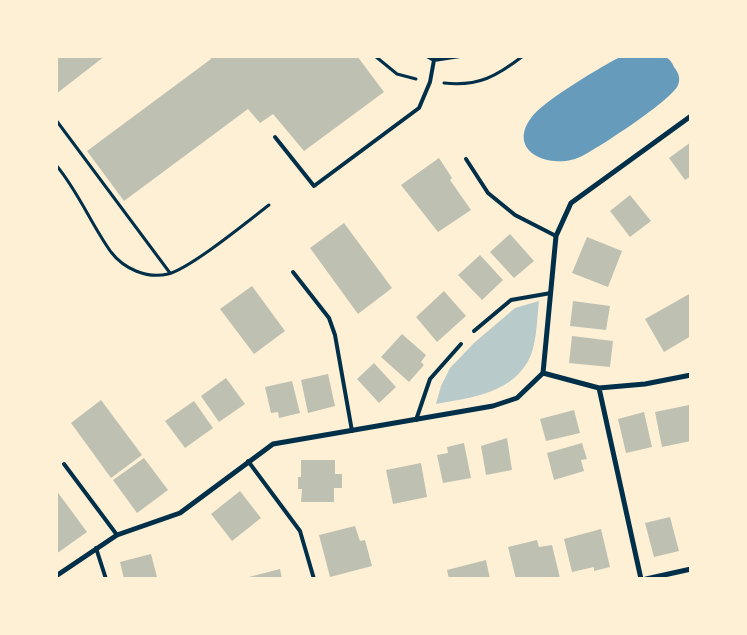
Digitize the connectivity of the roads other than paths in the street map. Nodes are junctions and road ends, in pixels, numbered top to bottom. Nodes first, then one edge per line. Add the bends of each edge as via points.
1 (427, 56) edge
2 (460, 56) edge
3 (434, 60) junction
4 (691, 116) edge
5 (275, 137) dead end
6 (466, 159) dead end
7 (556, 236) junction
8 (293, 272) dead end
9 (550, 293) junction
10 (474, 331) dead end
11 (461, 344) dead end
12 (543, 373) junction
13 (691, 375) edge
14 (599, 388) junction
15 (415, 421) junction
16 (352, 430) junction
17 (248, 461) junction
18 (64, 464) dead end
19 (117, 535) junction
20 (96, 548) junction
21 (691, 569) edge
22 (56, 576) edge
23 (106, 579) edge
24 (314, 579) edge
25 (641, 579) edge
26 (646, 579) edge

1 - 3 lane
2 - 3 lane
3 - 5 lane via 430,82 419,108 314,186
4 - 7 street via 570,203
6 - 7 lane via 488,193 516,214
7 - 9 street
8 - 16 lane via 329,318
9 - 10 lane via 511,300
9 - 12 street
11 - 15 lane via 430,379
12 - 14 street
12 - 15 street via 517,398 493,406
13 - 14 street
14 - 25 street
15 - 16 street
16 - 17 street via 273,444
17 - 19 street via 180,513
17 - 24 lane via 300,531
18 - 19 lane
19 - 20 street
20 - 22 street
20 - 23 lane
21 - 26 street

